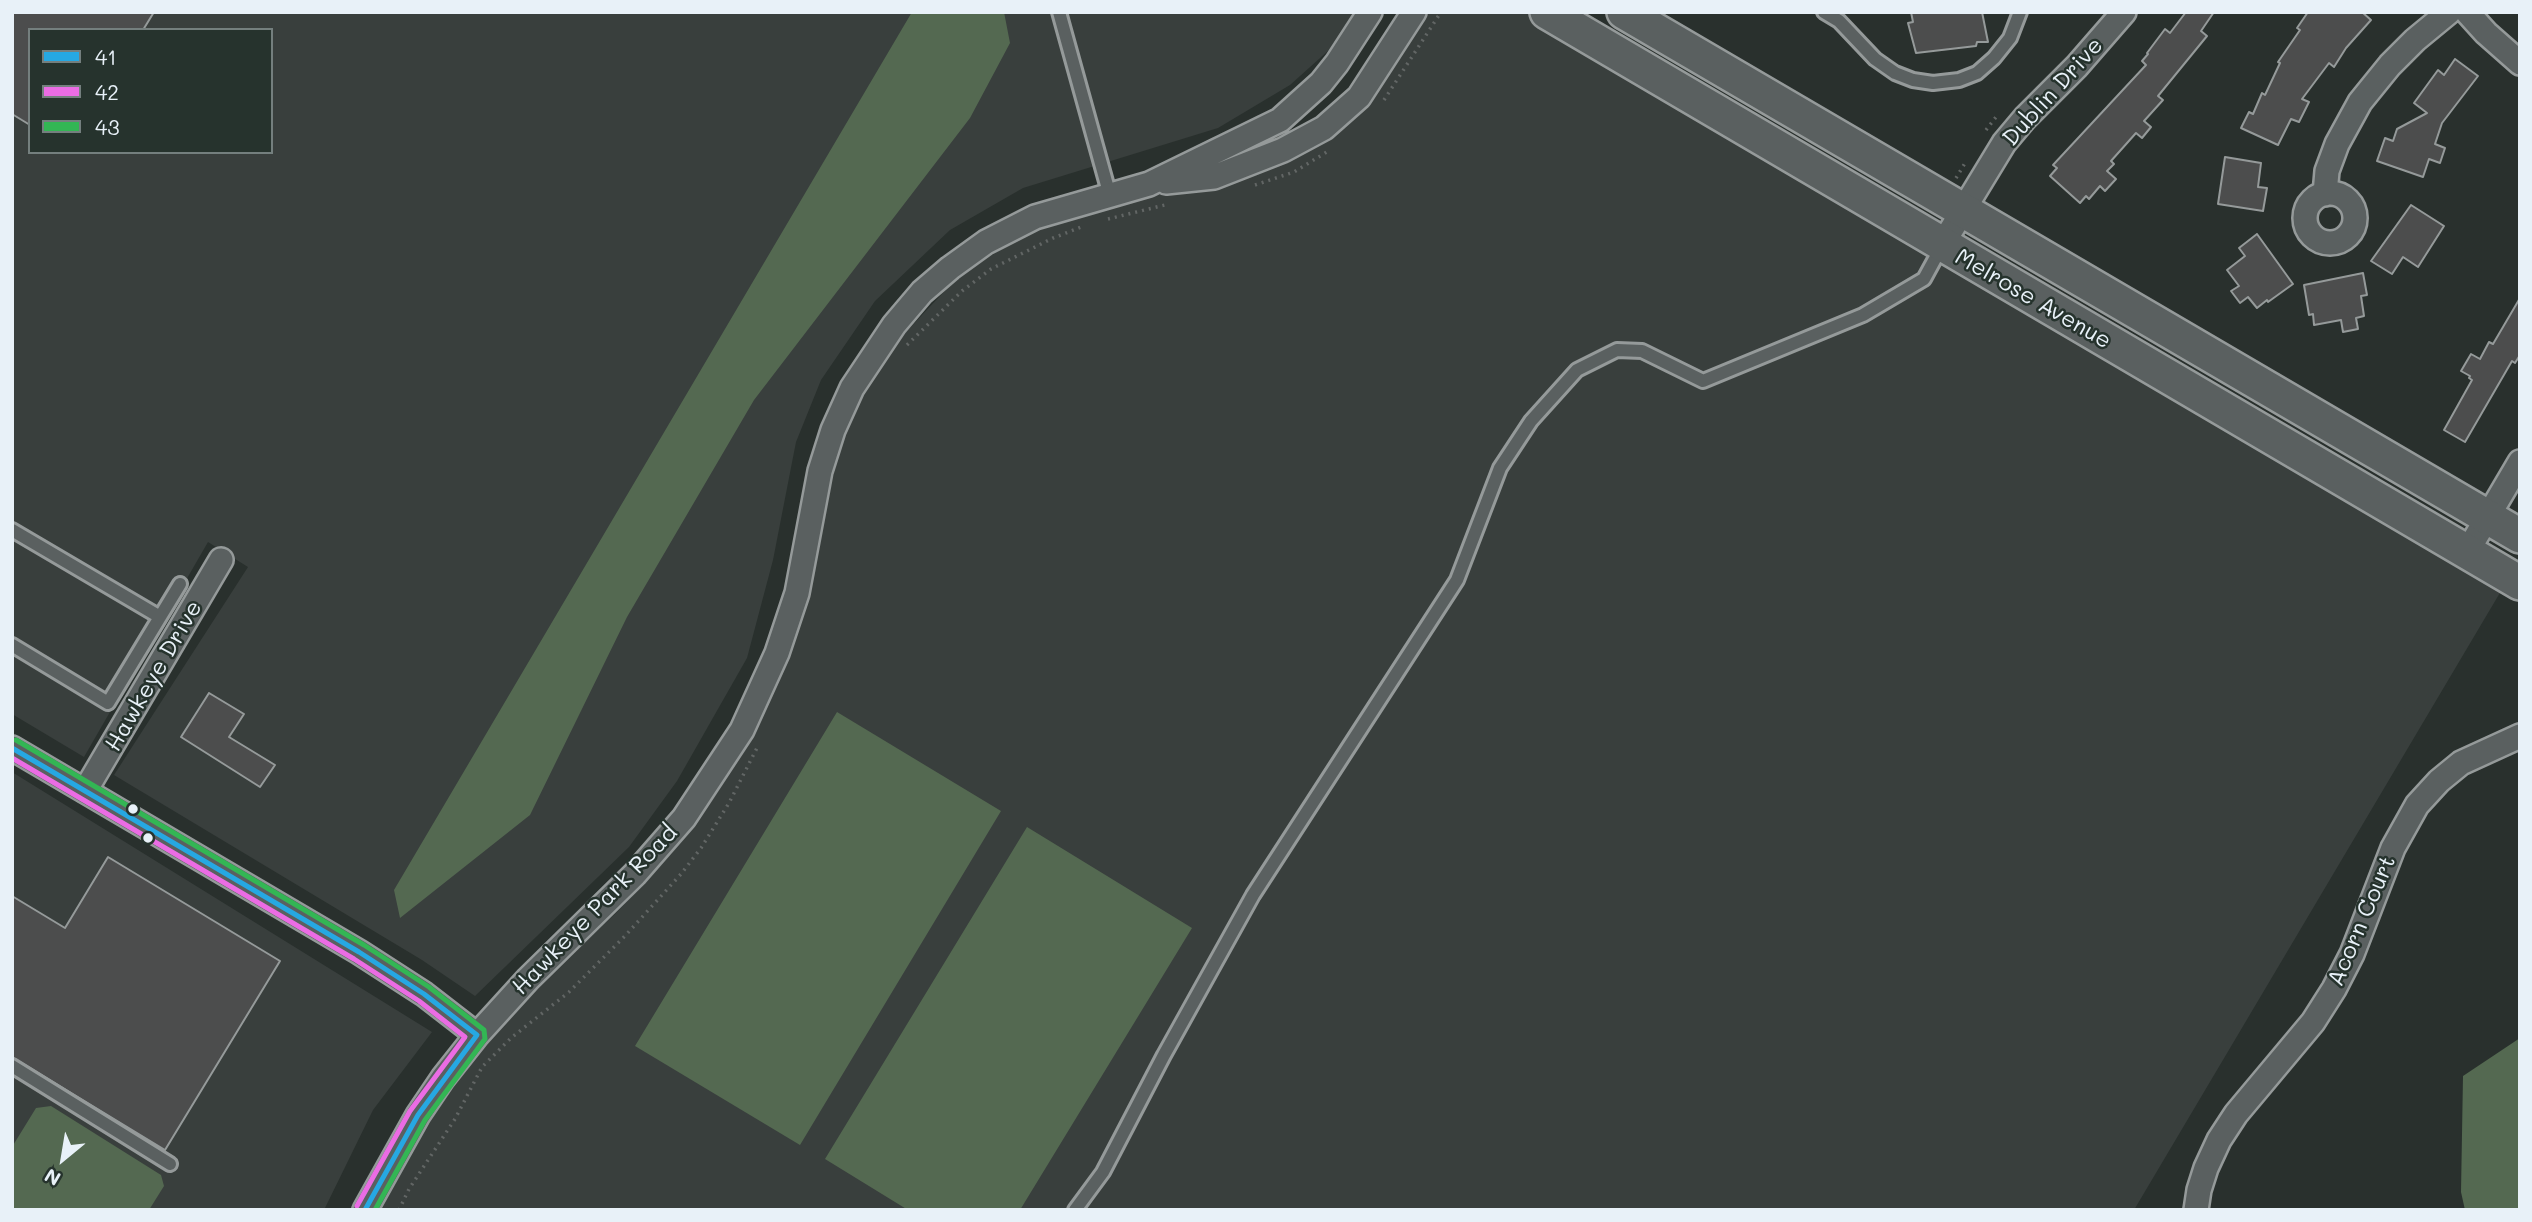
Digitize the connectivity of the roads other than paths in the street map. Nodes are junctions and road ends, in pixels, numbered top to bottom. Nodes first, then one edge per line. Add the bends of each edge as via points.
1 (1059, 12) edge
2 (1370, 12) edge
3 (1414, 12) edge
4 (1547, 12) edge
5 (1624, 12) edge
6 (1824, 12) edge
7 (2020, 12) edge
8 (2124, 12) edge
9 (2449, 12) edge
10 (2467, 12) edge
11 (2520, 63) edge
12 (1149, 184) junction
13 (2325, 194) dead end
14 (1110, 196) junction
15 (1963, 211) junction
16 (1942, 246) junction
17 (2520, 462) edge
18 (2488, 517) junction
19 (13, 531) edge
20 (2520, 536) edge
21 (2467, 552) junction
22 (221, 560) dead end
23 (2520, 583) edge
24 (180, 584) dead end
25 (160, 617) junction
26 (12, 645) edge
27 (2520, 736) edge
28 (12, 748) edge
29 (85, 791) junction
30 (477, 1035) junction
31 (12, 1066) edge
32 (170, 1164) dead end
33 (365, 1210) edge
34 (1075, 1210) edge
35 (2196, 1210) edge

1 - 14 lane
2 - 12 street, Hawkeye Park Road via 1329,73 1280,120
3 - 12 street, Hawkeye Park Road via 1359,97 1324,128 1214,177
4 - 16 main road, Melrose Avenue
5 - 15 main road, Melrose Avenue
6 - 7 lane via 1895,73 1933,83 1977,73 2010,38
8 - 15 street, Dublin Drive via 2004,143
9 - 13 street via 2390,65 2360,102 2336,144
10 - 11 street
12 - 14 street, Hawkeye Park Road
14 - 30 street, Hawkeye Park Road via 1035,217 986,242 922,292 894,325 852,388 834,430 820,471 797,593 777,653 742,730 684,818
15 - 16 street, Dublin Drive
15 - 18 main road, Melrose Avenue
16 - 21 main road, Melrose Avenue
16 - 34 lane via 1924,279 1863,315 1703,381 1642,351 1617,350 1577,370 1531,421 1500,468 1457,580 1253,895 1103,1172
17 - 18 street
18 - 20 main road, Melrose Avenue
18 - 21 street
19 - 25 lane
21 - 23 main road, Melrose Avenue
22 - 29 street, Hawkeye Drive
24 - 25 lane
25 - 26 lane via 108,704
27 - 35 street, Acorn Court via 2461,763 2417,804 2393,848 2334,989 2219,1140
28 - 29 street
29 - 30 street via 371,960
30 - 33 street, Hawkeye Park Road via 418,1115
31 - 32 lane

